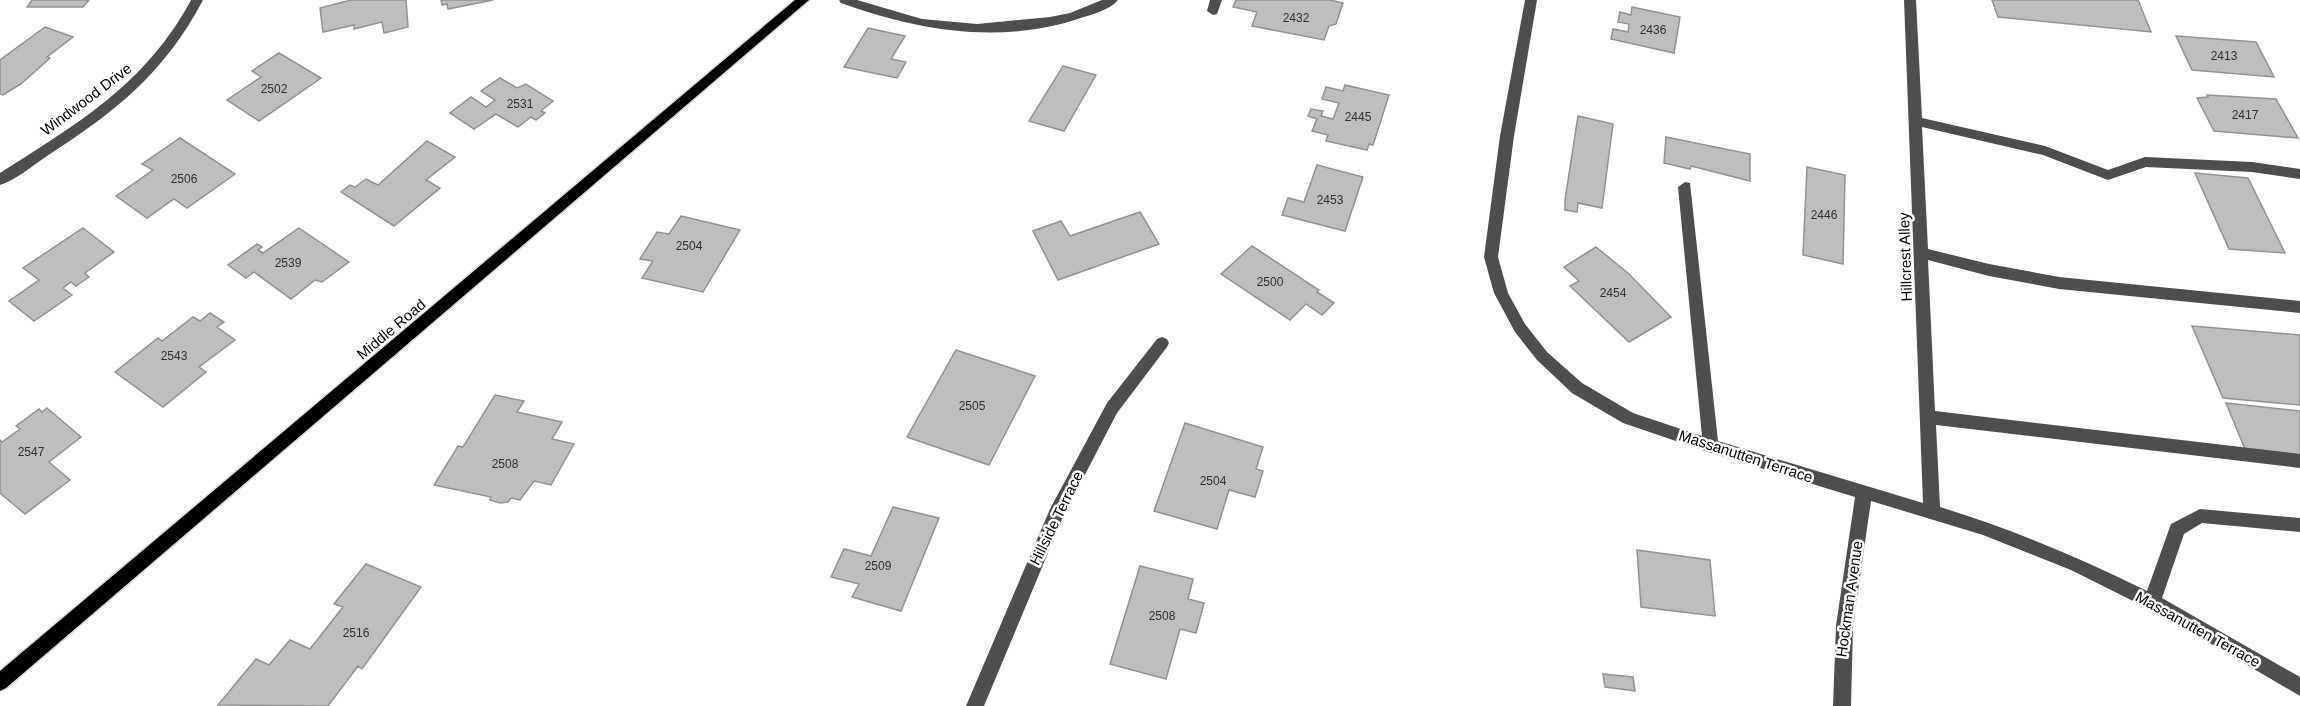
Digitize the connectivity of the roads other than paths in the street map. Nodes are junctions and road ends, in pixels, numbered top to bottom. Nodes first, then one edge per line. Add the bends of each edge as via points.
1 (197, 0) edge
2 (802, 0) edge
3 (845, 0) edge
4 (1112, 0) edge
5 (1531, 0) edge
6 (1910, 0) edge
7 (1915, 121) junction
8 (2300, 174) edge
9 (0, 180) edge
10 (1685, 187) dead end
11 (1921, 253) junction
12 (2300, 307) edge
13 (1162, 343) dead end
14 (1928, 417) junction
15 (1711, 446) junction
16 (2300, 461) edge
17 (1864, 493) junction
18 (1932, 513) junction
19 (2299, 528) edge
20 (2152, 602) junction
21 (0, 682) edge
22 (2300, 687) edge
23 (975, 706) edge
24 (1842, 706) edge

1 - 9 street, Windwood Drive via 169,47 143,77 91,119
2 - 21 main road, Middle Road
3 - 4 street via 933,25 990,26 1055,22 1095,10
5 - 15 street, Massanutten Terrace via 1491,257 1501,293 1520,328 1542,356 1577,388 1628,417
6 - 7 street, Hillcrest Alley
7 - 8 street via 2045,151 2108,175 2145,162 2252,167
7 - 11 street, Hillcrest Alley
10 - 15 street
11 - 12 street via 2059,283
11 - 14 street, Hillcrest Alley
13 - 23 street, Hillside Terrace via 1112,408 1056,514
14 - 16 street
14 - 18 street, Hillcrest Alley
15 - 17 street, Massanutten Terrace
17 - 18 street, Massanutten Terrace
17 - 24 street, Hockman Avenue via 1844,625
18 - 20 street, Massanutten Terrace via 1984,528 2078,565
19 - 20 street via 2200,516 2177,529
20 - 22 street, Massanutten Terrace

